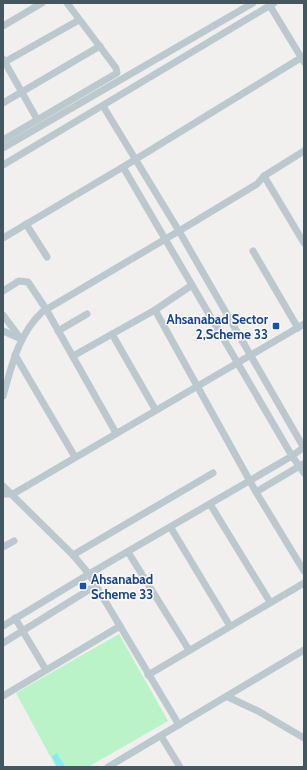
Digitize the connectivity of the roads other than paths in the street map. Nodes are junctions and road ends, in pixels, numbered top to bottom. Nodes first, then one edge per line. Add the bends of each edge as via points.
1 (42, 3) edge
2 (67, 3) edge
3 (254, 3) edge
4 (272, 4) edge
5 (79, 20) junction
6 (3, 26) edge
7 (100, 46) junction
8 (303, 59) edge
9 (4, 61) edge
10 (22, 91) junction
11 (3, 102) edge
12 (103, 106) junction
13 (38, 120) junction
14 (3, 140) edge
15 (3, 148) edge
16 (304, 152) edge
17 (134, 160) junction
18 (3, 165) edge
19 (123, 167) junction
20 (264, 176) junction
21 (26, 224) junction
22 (179, 231) junction
23 (3, 238) edge
24 (165, 239) junction
25 (304, 243) edge
26 (253, 251) dead end
27 (47, 257) dead end
28 (192, 285) junction
29 (3, 291) edge
30 (46, 309) junction
31 (155, 310) junction
32 (87, 314) dead end
33 (3, 315) edge
34 (301, 326) edge
35 (3, 331) edge
36 (58, 331) junction
37 (112, 334) junction
38 (21, 339) junction
39 (15, 355) junction
40 (250, 355) junction
41 (73, 356) junction
42 (237, 362) junction
43 (198, 385) junction
44 (3, 396) edge
45 (155, 409) junction
46 (116, 433) junction
47 (304, 447) edge
48 (292, 456) junction
49 (75, 457) junction
50 (302, 465) edge
51 (213, 473) dead end
52 (304, 474) edge
53 (250, 480) junction
54 (3, 486) edge
55 (256, 492) junction
56 (3, 494) edge
57 (13, 494) junction
58 (210, 504) junction
59 (171, 528) junction
60 (14, 541) dead end
61 (3, 547) edge
62 (128, 552) junction
63 (73, 555) junction
64 (304, 571) edge
65 (89, 574) junction
66 (304, 583) edge
67 (96, 586) junction
68 (270, 602) junction
69 (15, 618) junction
70 (3, 626) edge
71 (120, 626) junction
72 (230, 626) junction
73 (23, 631) junction
74 (3, 643) edge
75 (188, 650) junction
76 (304, 650) edge
77 (46, 670) junction
78 (148, 674) junction
79 (3, 696) edge
80 (228, 697) junction
81 (179, 725) junction
82 (304, 727) edge
83 (296, 732) junction
84 (161, 736) junction
85 (304, 738) edge
86 (108, 767) edge
87 (180, 767) edge

1 - 6 street
2 - 5 street
3 - 15 street
4 - 8 street
4 - 12 street
5 - 7 street
5 - 9 street
7 - 10 street
7 - 13 street via 116,68 116,74
8 - 17 street
9 - 10 street
10 - 11 street
10 - 13 street
12 - 17 street
12 - 18 street
13 - 14 street
16 - 20 street
17 - 19 street
17 - 22 street
19 - 21 street
19 - 24 street
20 - 22 street via 257,184
20 - 25 street
21 - 23 street
21 - 27 street
22 - 24 street
22 - 40 street
24 - 28 street
24 - 30 street
26 - 34 street
28 - 31 street
28 - 42 street
29 - 30 street via 15,282 28,282
30 - 36 street
30 - 38 street via 31,322
31 - 37 street
31 - 43 street
32 - 36 street
33 - 38 street
34 - 40 street
35 - 38 street
36 - 41 street
37 - 41 street
37 - 45 street
38 - 39 street
39 - 44 street
39 - 49 street
40 - 42 street
40 - 47 street
41 - 46 street
42 - 43 street
42 - 48 street
43 - 45 street
43 - 53 street
45 - 46 street
46 - 49 street
47 - 48 street
48 - 50 street
48 - 53 street
49 - 57 street
50 - 52 street
50 - 55 street
51 - 63 street
53 - 55 street
53 - 58 street
54 - 57 street
55 - 64 street
56 - 57 street
57 - 63 street
58 - 59 street
58 - 68 street
59 - 62 street
59 - 72 street
60 - 61 street
62 - 65 street
62 - 75 street
63 - 65 street
65 - 67 street
65 - 69 street
66 - 68 street
67 - 71 street
67 - 73 street
68 - 72 street
69 - 70 street
69 - 73 street
71 - 77 street
71 - 78 street
72 - 75 street
73 - 74 street
73 - 77 street
75 - 78 street
76 - 80 street
77 - 79 street
78 - 81 street
80 - 81 street
80 - 83 street
81 - 84 street
82 - 83 street
83 - 85 street
84 - 86 street
84 - 87 street

